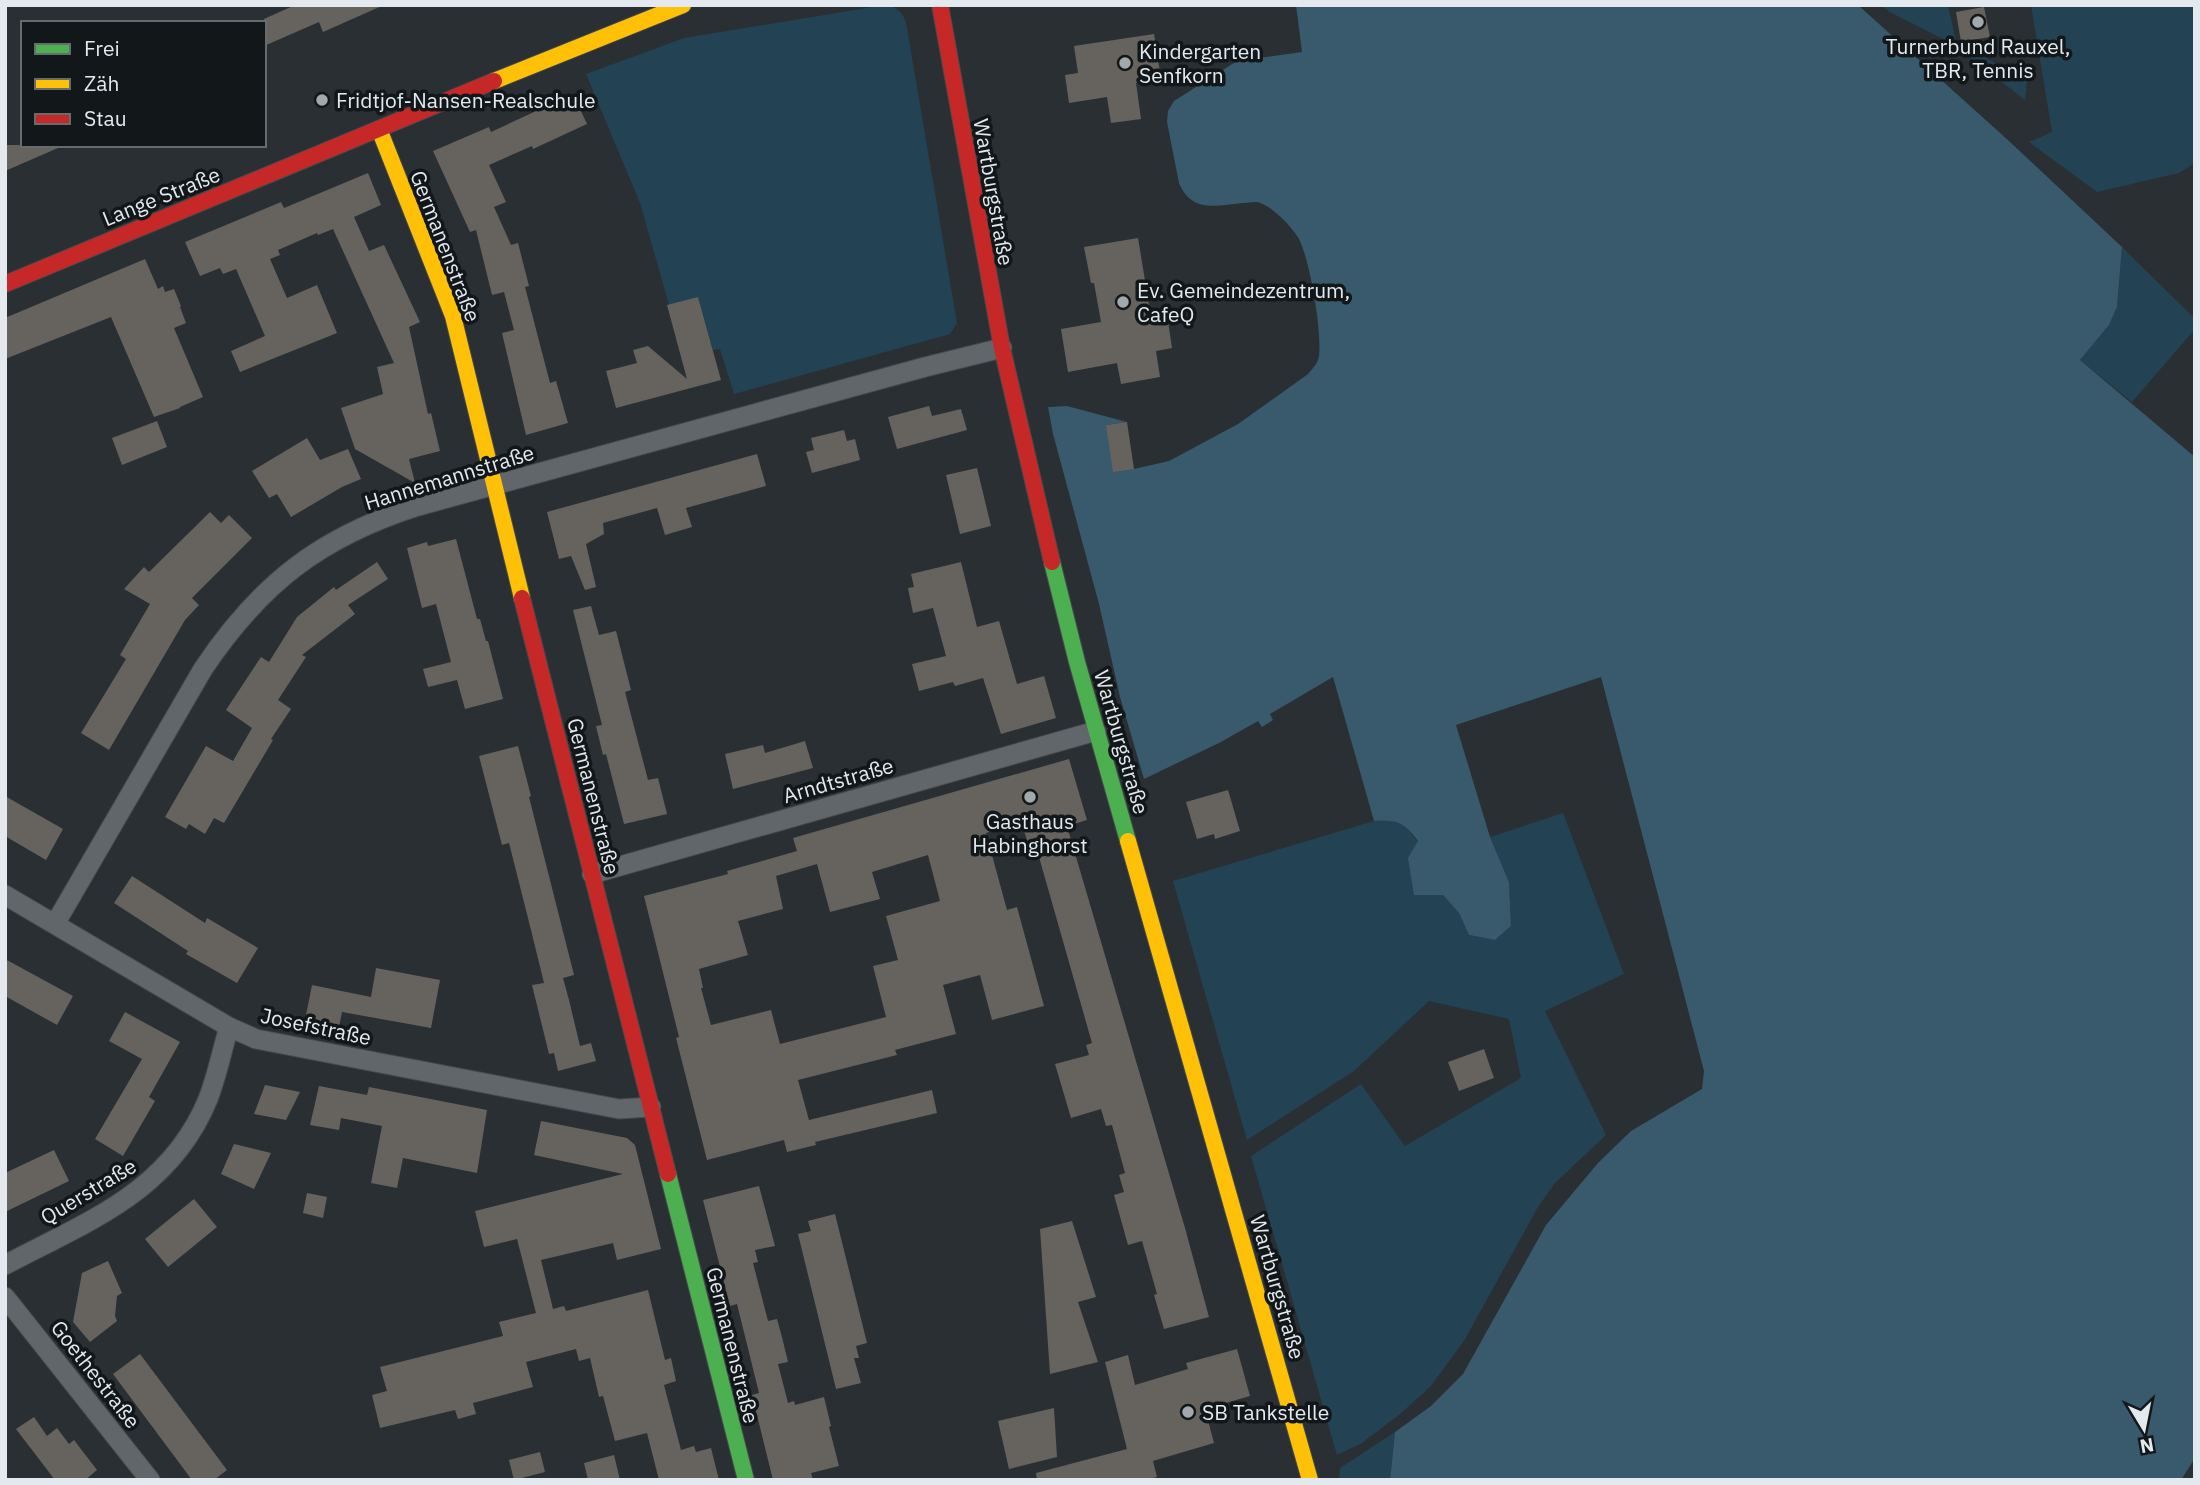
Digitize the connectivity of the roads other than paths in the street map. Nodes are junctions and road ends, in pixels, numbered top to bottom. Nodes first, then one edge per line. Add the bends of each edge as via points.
1 (683, 5) edge
2 (940, 5) edge
3 (379, 129) junction
4 (5, 284) edge
5 (1002, 348) junction
6 (493, 485) junction
7 (1096, 731) junction
8 (592, 874) junction
9 (5, 895) edge
10 (55, 924) junction
11 (229, 1027) junction
12 (651, 1107) junction
13 (5, 1265) edge
14 (5, 1297) edge
15 (150, 1480) edge
16 (746, 1480) edge
17 (1311, 1480) edge

1 - 3 street, Lange Straße
2 - 5 street, Wartburgstraße
3 - 4 street, Lange Straße
3 - 6 street, Germanenstraße via 453,316
5 - 6 street, Hannemannstraße
5 - 7 street, Wartburgstraße
6 - 8 street, Germanenstraße
6 - 10 street, Hannemannstraße via 383,517 350,532 295,567 247,611 204,669
7 - 8 street, Arndtstraße
7 - 17 street, Wartburgstraße
8 - 12 street, Germanenstraße
9 - 10 street, Josefstraße
10 - 11 street, Josefstraße
11 - 12 street, Josefstraße via 256,1039 605,1107
11 - 13 street, Querstraße via 209,1097 193,1131 164,1168 106,1212
12 - 16 street, Germanenstraße
14 - 15 street, Goethestraße

